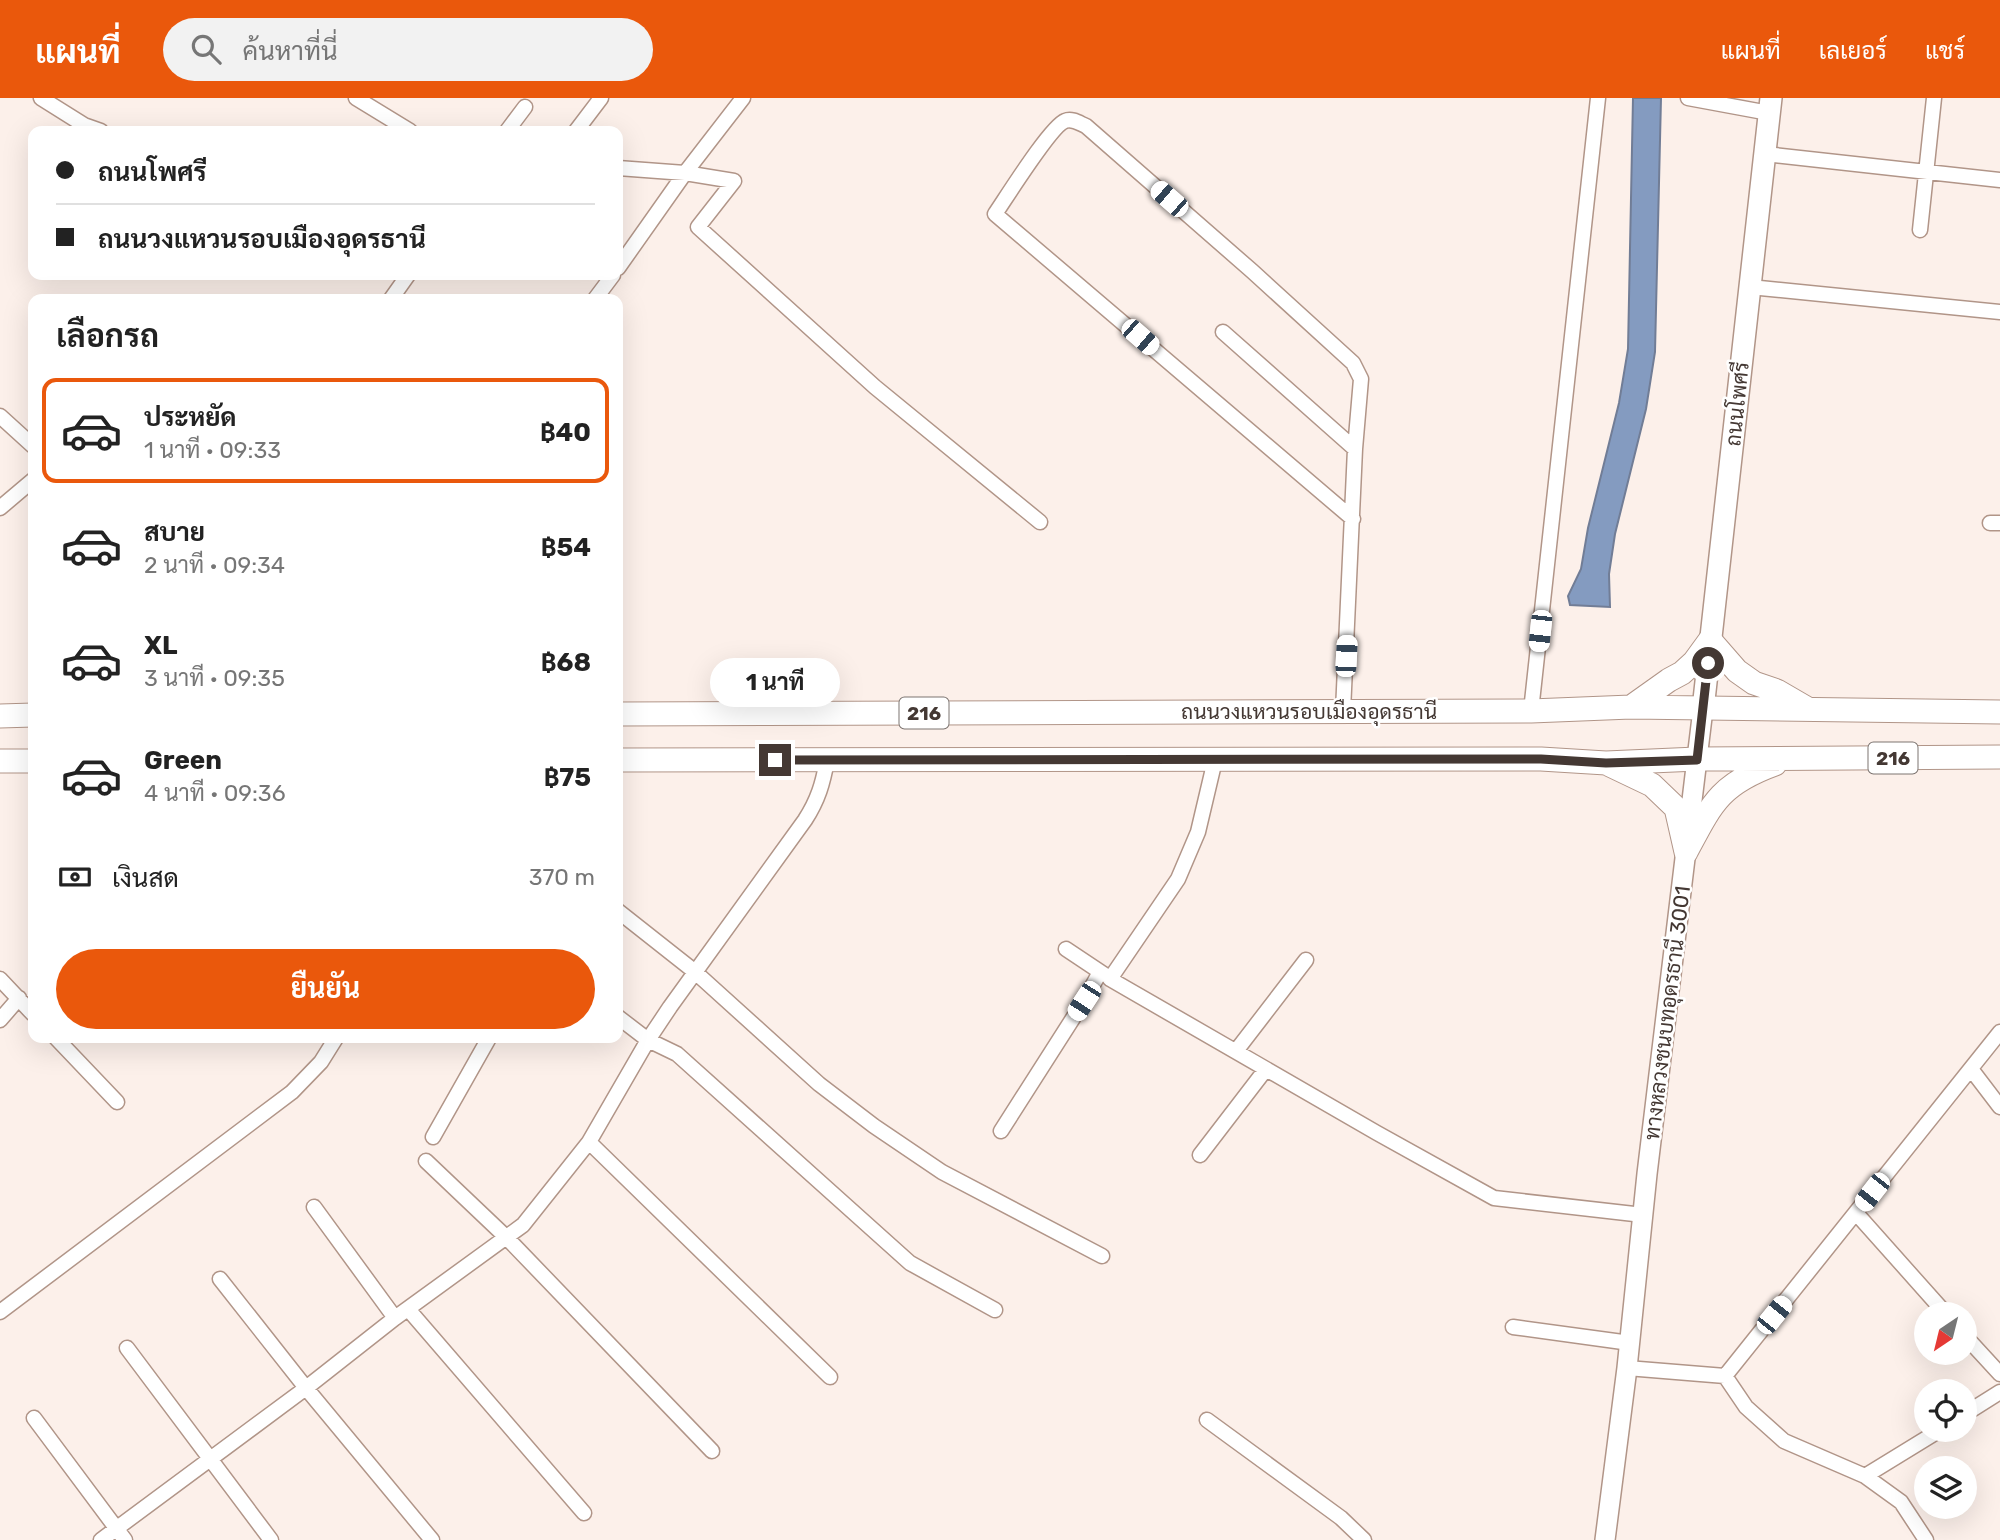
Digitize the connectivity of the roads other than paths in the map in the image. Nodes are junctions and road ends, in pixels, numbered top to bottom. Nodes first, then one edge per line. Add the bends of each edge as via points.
1 (41, 98) edge
2 (356, 98) edge
3 (601, 98) edge
4 (743, 98) edge
5 (1598, 98) edge
6 (1688, 98) edge
7 (1934, 98) edge
8 (1770, 106) edge
9 (525, 107) dead end
10 (87, 126) edge
11 (402, 126) edge
12 (511, 126) edge
13 (580, 126) edge
14 (1765, 154) junction
15 (623, 168) edge
16 (1926, 172) junction
17 (685, 173) junction
18 (2000, 180) edge
19 (1920, 230) dead end
20 (623, 261) edge
21 (1750, 287) junction
22 (2000, 312) edge
23 (1223, 332) dead end
24 (0, 416) edge
25 (28, 441) edge
26 (1355, 449) junction
27 (28, 484) edge
28 (0, 508) edge
29 (1353, 519) junction
30 (1040, 522) dead end
31 (1710, 640) junction
32 (1631, 707) junction
33 (1703, 709) junction
34 (1531, 710) junction
35 (1810, 710) junction
36 (1343, 711) junction
37 (2000, 712) edge
38 (623, 714) edge
39 (28, 715) edge
40 (0, 716) edge
41 (2000, 757) edge
42 (623, 760) edge
43 (827, 760) junction
44 (1215, 760) junction
45 (1697, 760) junction
46 (1786, 760) junction
47 (0, 761) edge
48 (28, 761) edge
49 (1606, 763) junction
50 (1686, 852) junction
51 (623, 915) edge
52 (1066, 949) dead end
53 (1306, 960) dead end
54 (694, 971) junction
55 (1105, 975) junction
56 (0, 979) edge
57 (19, 998) junction
58 (28, 1008) edge
59 (0, 1020) edge
60 (623, 1021) edge
61 (2000, 1032) edge
62 (648, 1040) junction
63 (61, 1043) edge
64 (333, 1043) edge
65 (486, 1043) edge
66 (1236, 1051) junction
67 (1266, 1069) junction
68 (1970, 1069) junction
69 (117, 1102) dead end
70 (2000, 1107) edge
71 (1001, 1131) dead end
72 (433, 1137) dead end
73 (589, 1142) junction
74 (1200, 1155) dead end
75 (426, 1161) dead end
76 (314, 1207) dead end
77 (1856, 1213) junction
78 (1643, 1215) junction
79 (507, 1238) junction
80 (1102, 1256) dead end
81 (220, 1279) dead end
82 (1935, 1302) edge
83 (408, 1309) junction
84 (995, 1310) dead end
85 (0, 1312) edge
86 (395, 1318) junction
87 (1513, 1327) dead end
88 (1630, 1343) junction
89 (127, 1348) dead end
90 (1978, 1350) edge
91 (1627, 1368) junction
92 (2000, 1374) edge
93 (1725, 1376) junction
94 (830, 1377) dead end
95 (306, 1388) junction
96 (2000, 1392) edge
97 (1977, 1406) edge
98 (34, 1418) dead end
99 (1207, 1420) dead end
100 (1920, 1442) edge
101 (712, 1451) dead end
102 (210, 1457) junction
103 (1865, 1476) junction
104 (584, 1513) dead end
105 (121, 1534) edge
106 (101, 1540) edge
107 (271, 1540) edge
108 (432, 1540) edge
109 (1364, 1540) edge
110 (1605, 1540) edge
111 (1926, 1540) edge

1 - 10 street
2 - 11 street
3 - 13 street
4 - 17 street
5 - 34 street
6 - 8 street
7 - 16 street
8 - 14 main road, ถนนโพศรี
9 - 12 street
14 - 16 street
14 - 21 main road, ถนนโพศรี
15 - 17 street
16 - 18 street
16 - 19 street
17 - 20 street
17 - 30 street via 734,181 698,227 874,387
21 - 22 street
21 - 31 main road, ถนนโพศรี
23 - 26 street
24 - 25 street
26 - 29 street
26 - 29 street via 1362,379 1353,363 1086,127 1072,120 1058,126 995,214
27 - 28 street
29 - 36 street
31 - 32 main road via 1682,673
31 - 33 main road, ถนนโพศรี
31 - 35 main road via 1754,683
32 - 33 main road, ถนนวงแหวนรอบเมืองอุดรธานี / 216
32 - 34 main road, ถนนวงแหวนรอบเมืองอุดรธานี / 216
33 - 35 main road, ถนนวงแหวนรอบเมืองอุดรธานี / 216
33 - 45 street, ทางหลวงชนบทอุดรธานี 3001
34 - 36 main road, ถนนวงแหวนรอบเมืองอุดรธานี / 216
35 - 37 main road, ถนนวงแหวนรอบเมืองอุดรธานี / 216
36 - 38 main road, ถนนวงแหวนรอบเมืองอุดรธานี / 216
39 - 40 main road
41 - 46 main road, 216
42 - 43 main road, 216
43 - 44 main road, 216
43 - 54 street via 817,802
44 - 49 main road, 216 via 1541,759
44 - 55 street via 1198,832 1178,879
45 - 46 main road, 216
45 - 49 main road, 216
45 - 50 street, ทางหลวงชนบทอุดรธานี 3001
46 - 50 main road via 1750,773 1724,790
47 - 48 main road
49 - 50 main road via 1652,785 1675,808
50 - 78 street, ทางหลวงชนบทอุดรธานี 3001
51 - 54 street
52 - 55 street
53 - 66 street
54 - 62 street
54 - 80 street via 819,1084 874,1126 942,1172
55 - 66 street
55 - 71 street
56 - 57 street
57 - 58 street
57 - 59 street
60 - 62 street
61 - 68 street
62 - 73 street
62 - 84 street via 677,1054 910,1263
63 - 69 street
64 - 85 street via 292,1092
65 - 72 street
66 - 67 street
67 - 74 street
67 - 78 street via 1494,1198
68 - 70 street
68 - 77 street
73 - 79 street via 523,1226
73 - 94 street
75 - 79 street
76 - 86 street
77 - 82 street
77 - 93 street
78 - 88 street, ทางหลวงชนบทอุดรธานี 3001
79 - 83 street
79 - 101 street
81 - 95 street
83 - 86 street
83 - 104 street
86 - 95 street
87 - 88 street
88 - 91 street, ทางหลวงชนบทอุดรธานี 3001
89 - 102 street
90 - 92 street
91 - 93 street
91 - 110 street, ทางหลวงชนบทอุดรธานี 3001
93 - 103 street via 1746,1407 1784,1441
95 - 102 street
95 - 108 street
96 - 97 street
98 - 105 street
99 - 109 street via 1341,1518
100 - 103 street
102 - 105 street
102 - 107 street
103 - 111 street via 1900,1502
105 - 106 street

